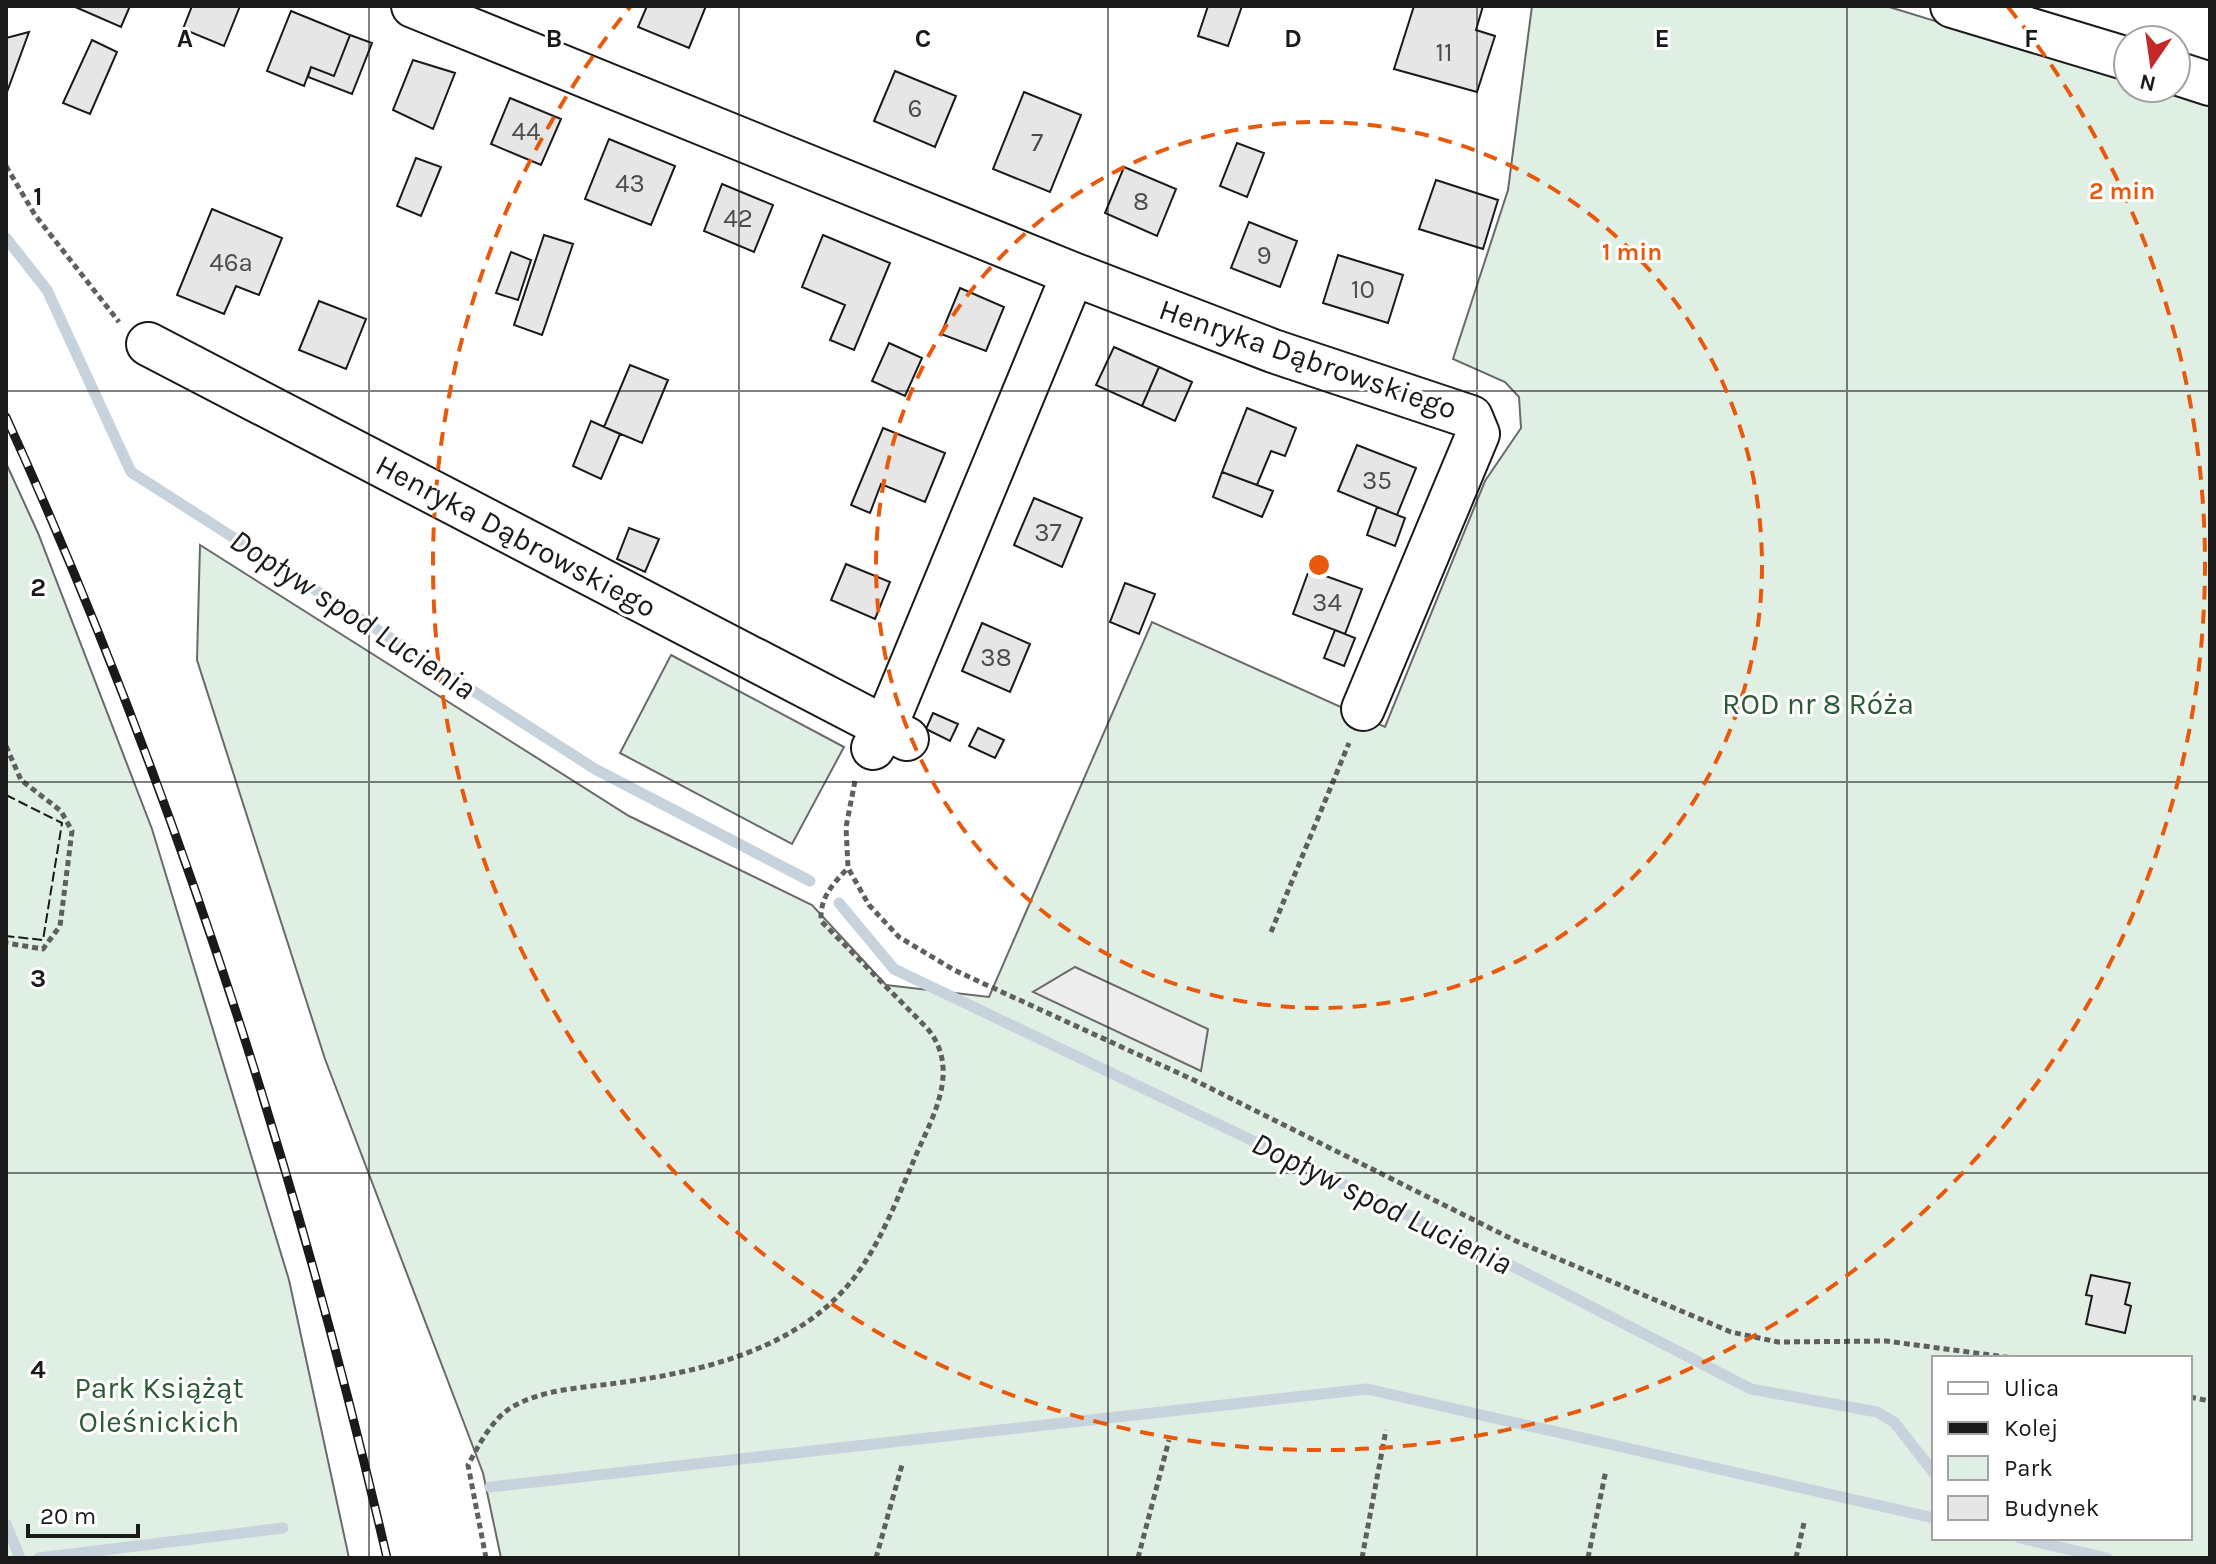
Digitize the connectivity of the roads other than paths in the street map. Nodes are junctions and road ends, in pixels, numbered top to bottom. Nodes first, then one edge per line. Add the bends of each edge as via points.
1 (413, 6) edge
2 (1952, 6) edge
3 (2112, 54) edge
4 (1073, 274) junction
5 (148, 344) road end
6 (1363, 709) road end

1 - 4 street, Henryka Dąbrowskiego
2 - 3 street
4 - 5 street, Henryka Dąbrowskiego via 888,738
4 - 6 street, Henryka Dąbrowskiego via 1273,351 1471,417 1478,434

